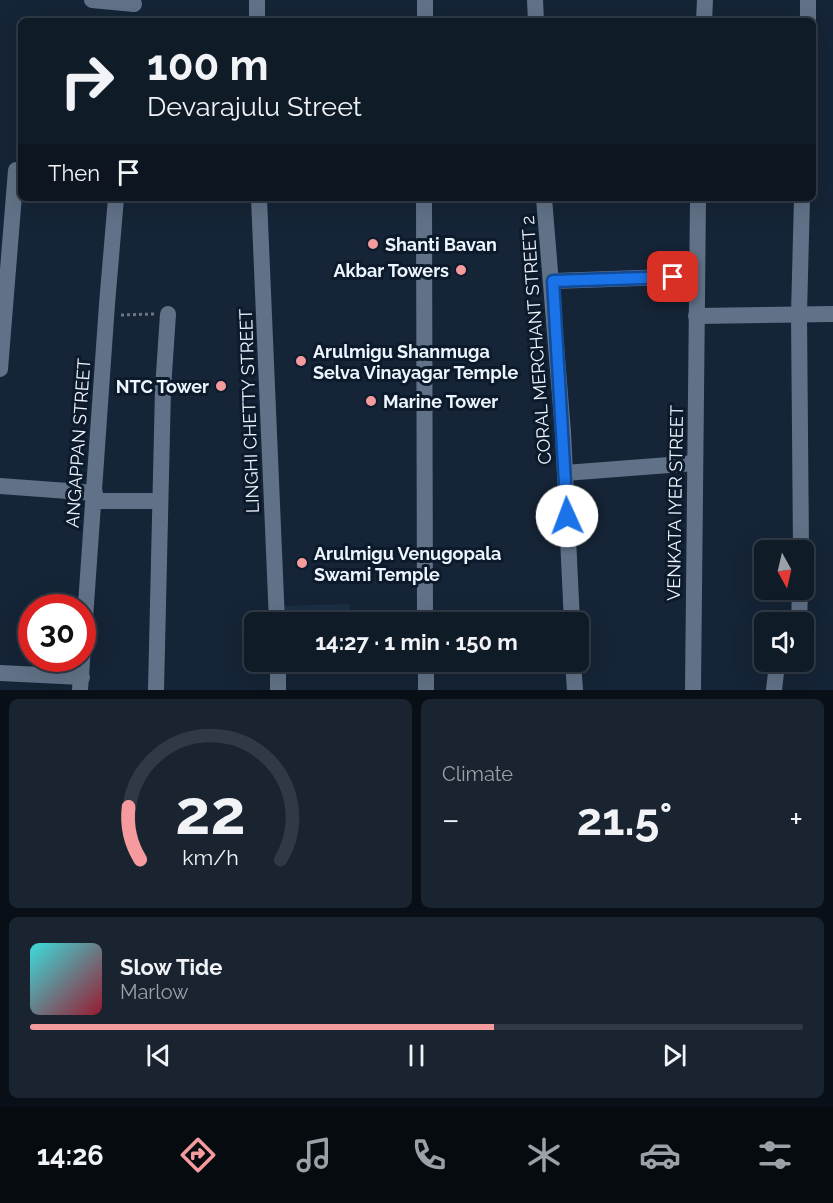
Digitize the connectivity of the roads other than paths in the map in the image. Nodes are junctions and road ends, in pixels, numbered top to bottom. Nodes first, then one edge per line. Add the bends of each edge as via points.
1 (92, 0) edge
2 (257, 0) edge
3 (425, 0) edge
4 (535, 0) edge
5 (705, 0) edge
6 (808, 0) edge
7 (133, 8) edge
8 (257, 18) edge
9 (425, 18) edge
10 (536, 18) edge
11 (704, 18) edge
12 (808, 18) edge
13 (12, 170) edge
14 (117, 201) edge
15 (259, 201) edge
16 (424, 201) edge
17 (544, 201) edge
18 (698, 201) edge
19 (802, 201) edge
20 (697, 276) junction
21 (553, 281) junction
22 (168, 314) road end
23 (799, 314) junction
24 (833, 314) edge
25 (696, 316) junction
26 (0, 369) edge
27 (695, 462) junction
28 (565, 473) junction
29 (0, 486) edge
30 (94, 497) junction
31 (160, 501) junction
32 (801, 540) edge
33 (277, 612) edge
34 (425, 612) edge
35 (572, 612) edge
36 (278, 672) edge
37 (426, 672) edge
38 (574, 672) edge
39 (776, 672) edge
40 (0, 673) edge
41 (81, 684) edge
42 (156, 690) edge
43 (278, 690) edge
44 (426, 690) edge
45 (575, 690) edge
46 (693, 690) edge
47 (774, 690) edge

1 - 7 street
2 - 8 street
3 - 9 street
4 - 10 street
5 - 11 street
6 - 12 street
13 - 26 street
14 - 30 street, ANGAPPAN STREET
15 - 33 street, LINGHI CHETTY STREET
16 - 34 street
17 - 21 street, CORAL MERCHANT STREET 2
18 - 20 street, VENKATA IYER STREET
19 - 23 street
20 - 21 street
20 - 25 street, VENKATA IYER STREET
21 - 28 street, CORAL MERCHANT STREET 2
22 - 31 street
23 - 24 street
23 - 25 street
23 - 32 street
25 - 27 street, VENKATA IYER STREET
27 - 28 street
27 - 46 street, VENKATA IYER STREET
28 - 35 street, CORAL MERCHANT STREET 2
29 - 30 street
30 - 31 street
30 - 41 street, ANGAPPAN STREET
31 - 42 street
36 - 43 street
37 - 44 street
38 - 45 street
39 - 47 street
40 - 41 street

